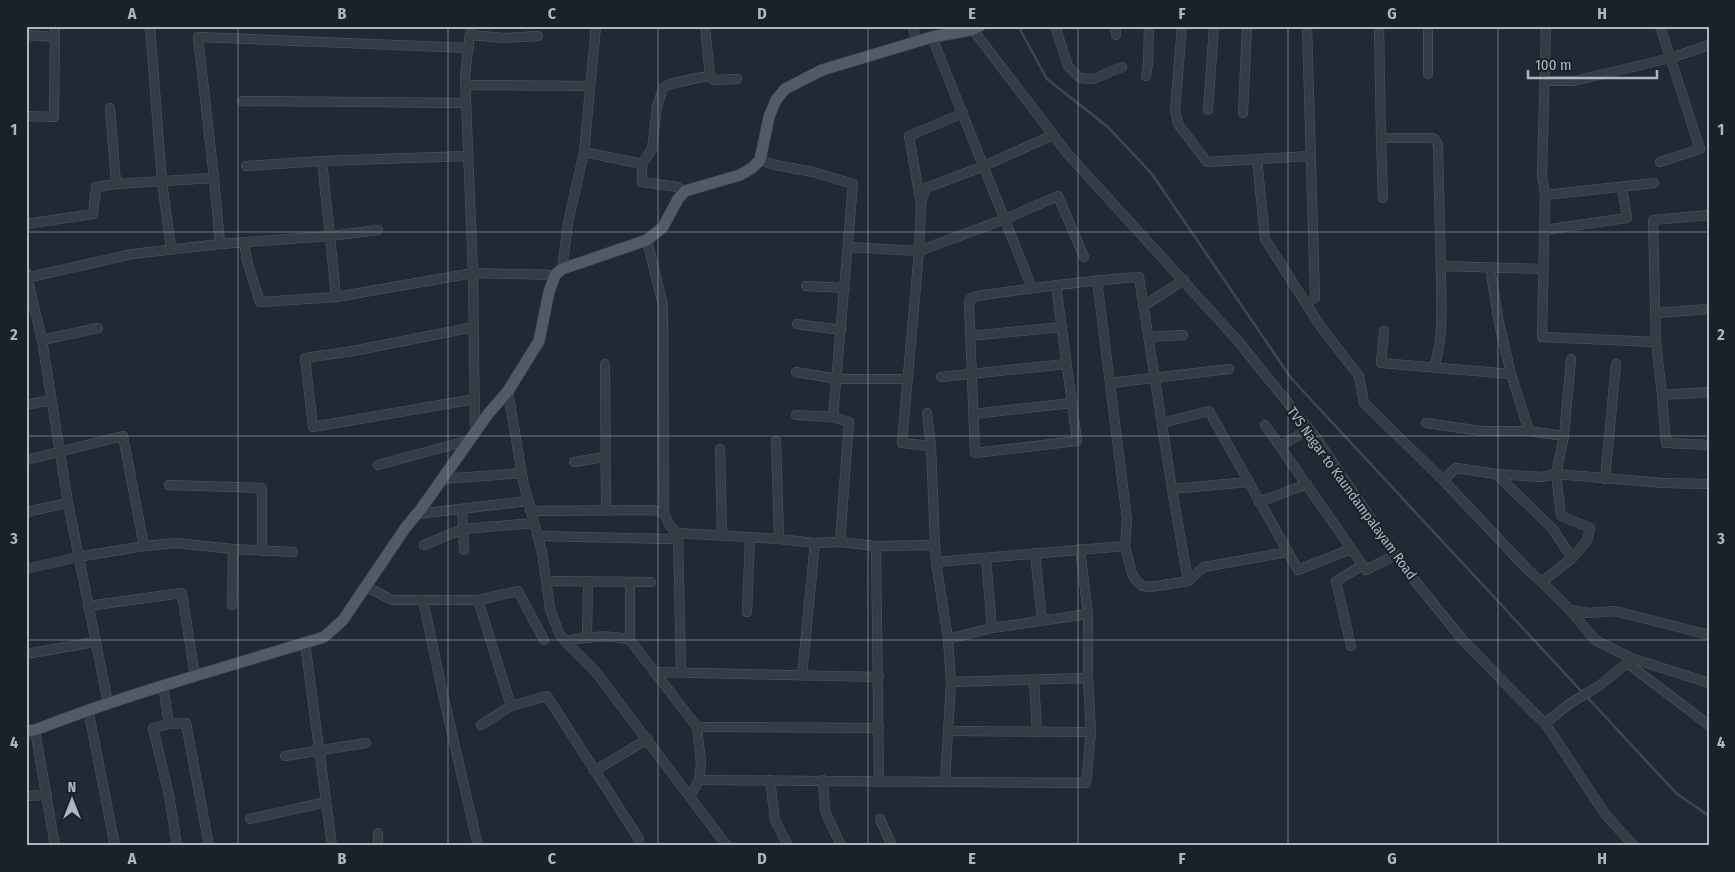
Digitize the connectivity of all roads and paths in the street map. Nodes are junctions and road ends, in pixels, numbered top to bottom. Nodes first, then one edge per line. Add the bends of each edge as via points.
1 (54, 26) edge
2 (150, 26) edge
3 (199, 26) edge
4 (596, 26) edge
5 (705, 26) edge
6 (912, 26) edge
7 (1055, 26) edge
8 (1149, 26) edge
9 (1182, 26) edge
10 (1214, 26) edge
11 (1247, 26) edge
12 (1307, 26) edge
13 (1379, 26) edge
14 (1428, 26) edge
15 (1546, 26) edge
16 (1660, 26) edge
17 (974, 27) edge
18 (471, 31) edge
19 (26, 35) edge
20 (538, 36) dead end
21 (54, 37) junction
22 (198, 37) junction
23 (932, 37) junction
24 (917, 41) junction
25 (1709, 45) edge
26 (468, 48) junction
27 (1671, 58) junction
28 (1122, 67) dead end
29 (1428, 74) dead end
30 (1146, 76) dead end
31 (710, 77) junction
32 (737, 79) dead end
33 (1544, 81) junction
34 (466, 85) junction
35 (590, 86) junction
36 (242, 101) dead end
37 (465, 103) junction
38 (110, 108) dead end
39 (1208, 110) dead end
40 (963, 113) junction
41 (1242, 114) dead end
42 (26, 116) edge
43 (1053, 135) junction
44 (1380, 138) junction
45 (1704, 148) edge
46 (584, 152) junction
47 (468, 156) junction
48 (1311, 156) junction
49 (1257, 159) junction
50 (760, 160) junction
51 (322, 161) junction
52 (1660, 162) dead end
53 (642, 164) junction
54 (246, 166) dead end
55 (984, 166) junction
56 (214, 178) junction
57 (162, 182) junction
58 (1654, 183) dead end
59 (116, 184) junction
60 (1622, 187) junction
61 (685, 191) junction
62 (1545, 195) junction
63 (1383, 198) dead end
64 (921, 202) junction
65 (1709, 215) edge
66 (1005, 219) junction
67 (26, 224) edge
68 (378, 230) dead end
69 (1544, 230) junction
70 (330, 236) junction
71 (647, 240) junction
72 (244, 242) junction
73 (220, 244) junction
74 (848, 247) junction
75 (171, 249) junction
76 (919, 251) junction
77 (1084, 257) dead end
78 (1440, 266) junction
79 (1490, 268) junction
80 (1544, 269) junction
81 (558, 272) junction
82 (473, 273) junction
83 (27, 276) edge
84 (1097, 280) junction
85 (1184, 280) junction
86 (1056, 285) junction
87 (806, 286) dead end
88 (845, 288) junction
89 (1032, 288) junction
90 (336, 297) junction
91 (1306, 303) junction
92 (1145, 305) junction
93 (1709, 309) edge
94 (1656, 313) junction
95 (797, 324) dead end
96 (1062, 326) junction
97 (474, 327) junction
98 (98, 328) dead end
99 (842, 330) junction
100 (1384, 330) dead end
101 (1183, 335) dead end
102 (970, 336) junction
103 (1149, 337) junction
104 (42, 340) junction
105 (1656, 342) junction
106 (1571, 359) dead end
107 (605, 364) dead end
108 (1066, 364) junction
109 (1616, 364) dead end
110 (1434, 367) junction
111 (1229, 369) dead end
112 (796, 372) dead end
113 (972, 374) junction
114 (1511, 374) junction
115 (941, 377) dead end
116 (1155, 377) junction
117 (838, 379) junction
118 (908, 379) junction
119 (1110, 383) junction
120 (508, 391) junction
121 (1709, 392) edge
122 (1662, 395) junction
123 (475, 399) junction
124 (51, 400) junction
125 (1072, 403) junction
126 (26, 405) edge
127 (927, 413) dead end
128 (973, 414) junction
129 (796, 415) dead end
130 (833, 417) junction
131 (1162, 423) junction
132 (1426, 423) dead end
133 (1265, 425) dead end
134 (1309, 429) junction
135 (1529, 431) junction
136 (472, 436) junction
137 (1564, 436) junction
138 (776, 441) dead end
139 (1709, 445) edge
140 (931, 446) junction
141 (1280, 446) junction
142 (720, 450) dead end
143 (60, 452) junction
144 (605, 457) junction
145 (26, 460) edge
146 (574, 462) dead end
147 (378, 465) dead end
148 (522, 473) junction
149 (1496, 474) junction
150 (1556, 474) junction
151 (442, 479) junction
152 (1443, 480) junction
153 (1604, 480) junction
154 (1248, 482) junction
155 (1307, 484) junction
156 (1709, 484) edge
157 (168, 485) dead end
158 (1172, 489) junction
159 (528, 501) junction
160 (1259, 502) junction
161 (68, 503) junction
162 (462, 509) junction
163 (606, 510) junction
164 (530, 511) junction
165 (26, 512) edge
166 (664, 513) junction
167 (417, 514) junction
168 (534, 523) junction
169 (463, 529) junction
170 (678, 533) junction
171 (722, 535) junction
172 (539, 536) junction
173 (750, 538) junction
174 (779, 539) junction
175 (840, 542) junction
176 (815, 543) junction
177 (424, 545) dead end
178 (935, 545) junction
179 (144, 546) junction
180 (876, 546) junction
181 (1125, 546) junction
182 (233, 549) junction
183 (1351, 549) junction
184 (464, 550) dead end
185 (1080, 550) junction
186 (262, 551) junction
187 (293, 552) dead end
188 (1287, 552) junction
189 (1034, 553) junction
190 (1395, 555) junction
191 (78, 557) junction
192 (986, 558) junction
193 (1572, 558) junction
194 (936, 562) junction
195 (1363, 565) junction
196 (26, 569) edge
197 (546, 581) junction
198 (1188, 581) junction
199 (588, 582) junction
200 (630, 582) junction
201 (651, 582) dead end
202 (1542, 582) junction
203 (366, 587) junction
204 (423, 600) junction
205 (478, 600) junction
206 (232, 604) dead end
207 (88, 606) junction
208 (1570, 610) junction
209 (748, 612) dead end
210 (1088, 614) junction
211 (1042, 621) junction
212 (992, 628) junction
213 (1709, 635) edge
214 (587, 637) junction
215 (948, 639) junction
216 (544, 640) dead end
217 (565, 640) junction
218 (630, 640) junction
219 (95, 642) junction
220 (305, 643) junction
221 (1351, 646) dead end
222 (26, 654) edge
223 (1629, 660) junction
224 (654, 672) junction
225 (681, 672) junction
226 (802, 675) junction
227 (195, 676) junction
228 (879, 677) junction
229 (1088, 678) junction
230 (1034, 680) junction
231 (951, 682) junction
232 (1709, 683) edge
233 (163, 686) junction
234 (108, 703) junction
235 (511, 706) junction
236 (88, 710) junction
237 (1545, 723) junction
238 (169, 724) junction
239 (481, 725) dead end
240 (1709, 725) edge
241 (697, 727) junction
242 (879, 728) junction
243 (31, 731) edge
244 (949, 731) junction
245 (1037, 732) junction
246 (1091, 732) junction
247 (648, 739) junction
248 (366, 743) dead end
249 (319, 752) junction
250 (285, 756) dead end
251 (594, 771) junction
252 (699, 780) junction
253 (770, 780) junction
254 (824, 780) junction
255 (879, 782) junction
256 (945, 782) junction
257 (47, 795) junction
258 (26, 796) edge
259 (690, 796) junction
260 (326, 802) junction
261 (880, 819) dead end
262 (250, 820) dead end
263 (378, 833) dead end
264 (639, 839) dead end
265 (55, 846) edge
266 (115, 846) edge
267 (176, 846) edge
268 (209, 846) edge
269 (332, 846) edge
270 (378, 846) edge
271 (478, 846) edge
272 (727, 846) edge
273 (788, 846) edge
274 (841, 846) edge
275 (892, 846) edge
276 (1634, 846) edge

1 - 21 street
2 - 57 street
3 - 22 street
4 - 35 street
5 - 31 street
6 - 24 street
7 - 28 street via 1068,66 1080,78 1093,79
8 - 30 street
9 - 49 street via 1175,110 1178,124 1207,162
10 - 39 street
11 - 41 street
12 - 48 street
13 - 44 street
14 - 29 street
15 - 33 street
16 - 27 street
17 - 23 main road
17 - 43 street, TVS Nagar to Kaundampalayam Road
18 - 20 street via 504,38
18 - 26 street
19 - 21 street
21 - 42 street via 54,117
22 - 26 street
22 - 56 street
23 - 24 main road
23 - 40 street
24 - 50 main road via 822,70 785,89 769,117
25 - 27 street
26 - 34 street
27 - 33 street via 1574,82
27 - 45 street
31 - 32 street via 714,80
31 - 53 street via 663,88 657,107 652,149
33 - 62 street via 1542,176
34 - 35 street
34 - 37 street
35 - 46 street
36 - 37 street
37 - 47 street
38 - 59 street
40 - 55 street
40 - 64 street via 910,136
43 - 55 street
43 - 85 street, TVS Nagar to Kaundampalayam Road
44 - 63 street
44 - 78 street via 1431,138 1437,142
45 - 52 street
46 - 53 street
46 - 81 street
47 - 51 street
47 - 82 street
48 - 49 street
48 - 91 street via 1315,298
49 - 91 street via 1265,238
50 - 61 main road via 740,175
50 - 74 street via 853,184
51 - 54 street
51 - 70 street
53 - 61 street via 642,182
55 - 64 street via 926,188
55 - 66 street
56 - 57 street
56 - 73 street
57 - 59 street
57 - 75 street
58 - 60 street
59 - 67 street via 96,187 93,214
60 - 62 street
60 - 69 street via 1627,218
61 - 71 main road via 663,227
62 - 69 street
64 - 76 street
65 - 94 street via 1653,220
66 - 76 street
66 - 77 street via 1058,196
66 - 89 street
68 - 70 street
69 - 80 street
70 - 72 street
70 - 90 street
71 - 81 main road
71 - 166 street via 663,305
72 - 73 street
72 - 90 street via 260,302
73 - 75 street
74 - 76 street
74 - 88 street
75 - 83 street
76 - 118 street
78 - 79 street
78 - 110 street via 1441,327
79 - 80 street
79 - 114 street
80 - 105 street via 1542,337
81 - 82 street
81 - 120 main road via 539,342
82 - 90 street
82 - 97 street
83 - 104 street
84 - 86 street
84 - 92 street via 1139,277
84 - 119 street
85 - 92 street
85 - 134 street, TVS Nagar to Kaundampalayam Road
86 - 89 street
86 - 96 street
87 - 88 street
88 - 99 street
89 - 102 street via 970,299
91 - 152 street via 1359,376 1364,403
92 - 103 street
93 - 94 street
94 - 105 street
95 - 99 street
96 - 102 street
96 - 108 street
97 - 123 street
97 - 123 street via 353,352 305,358 313,427
98 - 104 street
99 - 117 street
100 - 110 street via 1381,363
101 - 103 street
102 - 113 street
103 - 116 street
104 - 124 street
105 - 122 street
106 - 137 street
107 - 144 street
108 - 113 street
108 - 125 street
109 - 153 street
110 - 114 street
111 - 116 street
112 - 117 street
113 - 115 street
113 - 128 street
114 - 135 street
116 - 119 street
116 - 131 street
117 - 118 street
117 - 130 street
118 - 140 street via 902,444
119 - 181 street via 1127,519
120 - 136 main road
120 - 148 street
121 - 122 street
122 - 139 street via 1666,444
123 - 136 street
124 - 126 street
124 - 143 street
125 - 128 street
125 - 128 street via 1077,441 975,453
127 - 140 street
129 - 130 street
130 - 175 street via 849,422
131 - 154 street via 1209,411
131 - 158 street
132 - 135 street via 1481,431
133 - 141 street
134 - 141 street
134 - 190 street, TVS Nagar to Kaundampalayam Road
135 - 137 street
136 - 147 street
136 - 151 main road
137 - 150 street
138 - 174 street
140 - 178 street
141 - 155 street
142 - 171 street
143 - 145 street
143 - 161 street
143 - 179 street via 123,436
144 - 146 street
144 - 163 street
148 - 151 street
148 - 159 street
149 - 150 street via 1541,477
149 - 152 street via 1456,468
149 - 193 street via 1552,528
150 - 153 street
150 - 193 street via 1561,516 1590,528 1587,541
151 - 167 main road
152 - 202 street
153 - 156 street
154 - 158 street
154 - 160 street
155 - 160 street
155 - 183 street
157 - 186 street via 262,488
158 - 198 street
159 - 162 street
159 - 164 street
160 - 188 street
161 - 165 street
161 - 191 street
162 - 167 street
162 - 169 street
163 - 164 street
163 - 166 street
164 - 168 street
166 - 170 street via 670,526
167 - 203 main road
168 - 169 street
168 - 172 street
169 - 177 street
169 - 184 street
170 - 171 street
170 - 172 street via 669,539
170 - 225 street
171 - 173 street
172 - 197 street
173 - 174 street
173 - 209 street
174 - 176 street
175 - 176 street
175 - 180 street
176 - 226 street
178 - 180 street
178 - 194 street
179 - 182 street via 176,543
179 - 191 street
180 - 228 street
181 - 185 street
181 - 198 street via 1132,574 1142,586 1150,588
182 - 186 street
182 - 206 street
183 - 188 street via 1298,570
183 - 195 street
185 - 189 street
185 - 210 street
186 - 187 street
188 - 198 street via 1204,567
189 - 192 street
189 - 211 street
190 - 195 street via 1366,570
190 - 237 street, TVS Nagar to Kaundampalayam Road via 1462,639
191 - 196 street
191 - 207 street
192 - 194 street
192 - 212 street
193 - 202 street
194 - 215 street
195 - 221 street via 1336,581
197 - 199 street
197 - 217 street via 553,621
199 - 200 street
199 - 214 street
200 - 201 street
200 - 218 street
202 - 208 street
203 - 204 street via 392,600
203 - 220 main road via 343,620 324,637
204 - 205 street
204 - 271 street
205 - 216 street via 518,591
205 - 235 street
207 - 219 street
207 - 227 street via 182,593
208 - 213 street via 1588,613 1615,611
208 - 223 street via 1595,640
210 - 211 street
210 - 229 street
211 - 212 street
212 - 215 street
214 - 217 street
214 - 218 street
215 - 231 street
217 - 247 street via 595,671
218 - 224 street
219 - 222 street
219 - 234 street
220 - 227 main road
220 - 249 street
223 - 232 street
223 - 237 street via 1599,686
223 - 240 street
224 - 225 street
224 - 241 street
225 - 226 street
226 - 228 street
227 - 233 main road
228 - 242 street
229 - 230 street
229 - 246 street
230 - 231 street
230 - 245 street
231 - 244 street
233 - 234 main road
233 - 238 street
234 - 236 main road
235 - 239 street
235 - 251 street via 547,696
236 - 243 main road
236 - 266 street
237 - 276 street, TVS Nagar to Kaundampalayam Road via 1606,814
238 - 267 street via 153,728 169,795
238 - 268 street via 186,723
241 - 242 street
241 - 252 street
242 - 255 street
243 - 257 street
244 - 245 street
244 - 256 street
245 - 246 street
246 - 256 street via 1086,783
247 - 251 street
247 - 259 street
248 - 249 street
249 - 250 street
249 - 260 street
251 - 264 street
252 - 253 street
252 - 259 street
253 - 254 street
253 - 273 street via 775,820
254 - 255 street
254 - 274 street via 825,812
255 - 256 street
257 - 258 street
257 - 265 street
259 - 272 street
260 - 262 street
260 - 269 street
261 - 275 street
263 - 270 street

